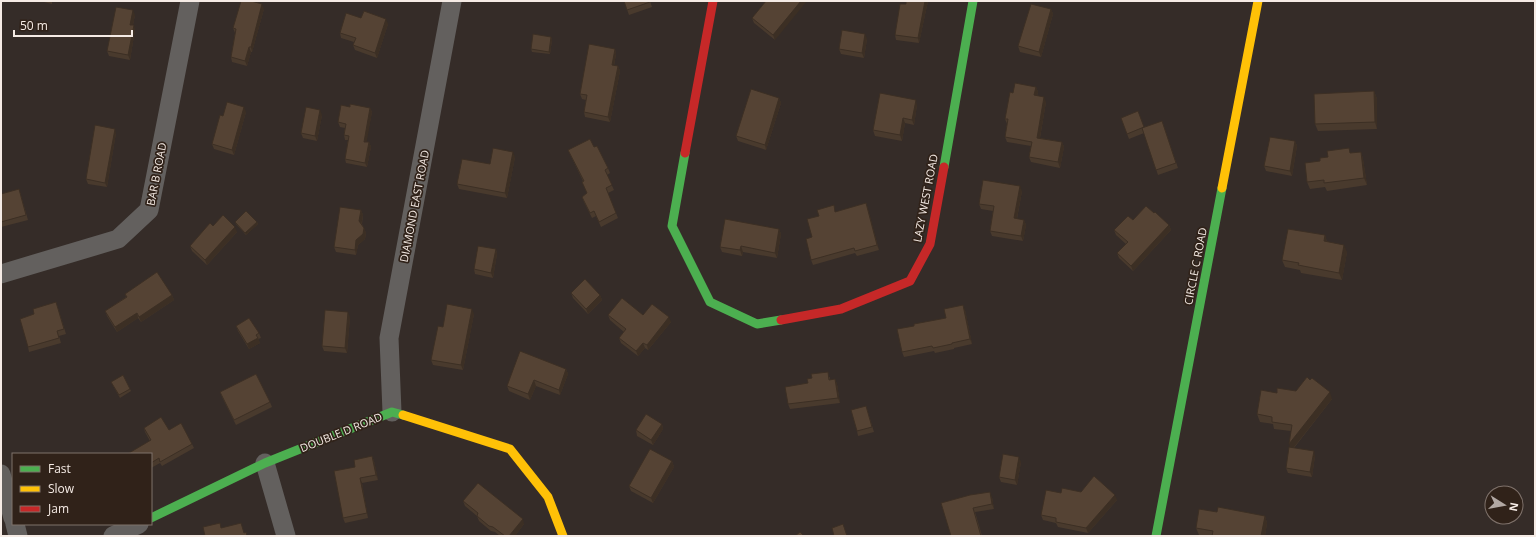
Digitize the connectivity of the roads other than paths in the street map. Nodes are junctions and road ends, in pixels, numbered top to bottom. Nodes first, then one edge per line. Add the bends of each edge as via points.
1 (190, 1) edge
2 (452, 1) edge
3 (713, 1) edge
4 (973, 1) edge
5 (1258, 1) edge
6 (1, 274) edge
7 (392, 412) junction
8 (265, 463) junction
9 (1, 474) edge
10 (12, 514) edge
11 (152, 518) edge
12 (15, 525) edge
13 (137, 525) edge
14 (18, 536) edge
15 (112, 536) edge
16 (286, 536) edge
17 (563, 536) edge
18 (1156, 536) edge

1 - 6 street, BAR B ROAD via 149,210 118,239
2 - 7 street, DIAMOND EAST ROAD via 389,338
3 - 4 street, LAZY WEST ROAD via 672,226 710,302 757,324 841,309 910,281 930,244
5 - 18 street, CIRCLE C ROAD
7 - 8 street, DOUBLE D ROAD
7 - 17 street, DOUBLE D ROAD via 510,449 548,497
8 - 11 street, DOUBLE D ROAD
8 - 16 street
9 - 10 street
12 - 14 street
13 - 15 street

